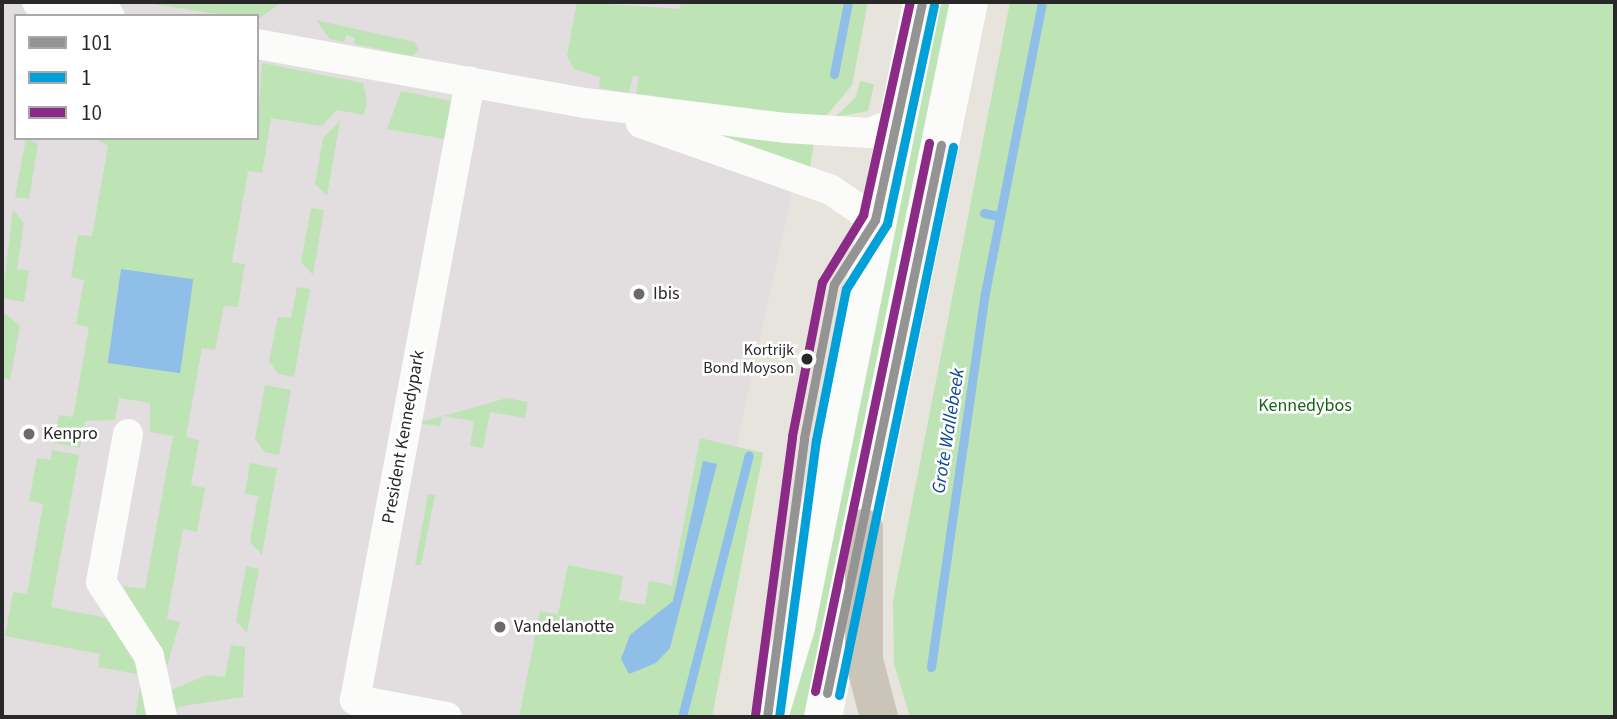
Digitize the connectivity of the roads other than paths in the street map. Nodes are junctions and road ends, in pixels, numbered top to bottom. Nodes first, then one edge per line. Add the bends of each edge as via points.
1 (37, 2) edge
2 (922, 2) edge
3 (969, 2) edge
4 (100, 14) edge
5 (259, 44) edge
6 (470, 82) junction
7 (584, 103) junction
8 (897, 122) junction
9 (875, 220) junction
10 (128, 434) dead end
11 (864, 528) junction
12 (162, 717) edge
13 (447, 717) edge
14 (769, 717) edge
15 (823, 717) edge
16 (879, 717) edge

1 - 4 street
2 - 8 main road
3 - 11 main road
5 - 6 street
6 - 7 street
6 - 13 street, President Kennedypark via 355,700
7 - 8 street via 844,132 881,131
7 - 9 street via 831,190
8 - 9 main road
9 - 14 main road via 796,627
10 - 12 street via 101,582 149,656
11 - 15 main road via 842,607
11 - 16 highway via 864,660

